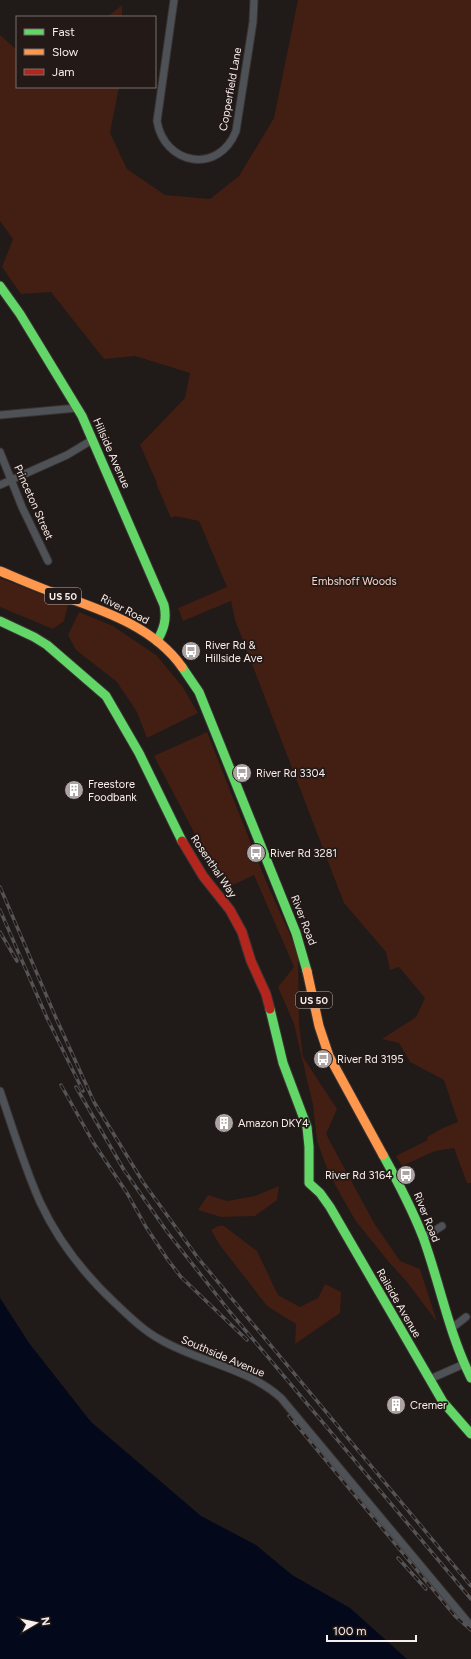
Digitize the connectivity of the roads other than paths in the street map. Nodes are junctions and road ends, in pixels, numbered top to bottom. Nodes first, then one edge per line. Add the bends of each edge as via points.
1 (174, 0) edge
2 (254, 0) edge
3 (0, 286) edge
4 (77, 408) junction
5 (0, 415) edge
6 (92, 440) junction
7 (0, 452) edge
8 (12, 480) junction
9 (0, 485) edge
10 (48, 561) dead end
11 (0, 571) edge
12 (0, 621) edge
13 (157, 641) junction
14 (0, 1091) edge
15 (309, 1183) joint
16 (442, 1226) dead end
17 (423, 1238) junction
18 (466, 1317) dead end
19 (452, 1328) junction
20 (464, 1364) junction
21 (471, 1378) edge
22 (430, 1379) junction
23 (471, 1434) edge
24 (471, 1626) edge

1 - 2 street, Copperfield Lane via 157,121 161,137 172,150 181,156 197,160 221,152 236,131 253,22
3 - 4 street, Hillside Avenue
4 - 5 street
4 - 6 street, Hillside Avenue
6 - 8 street via 67,455
6 - 13 street, Hillside Avenue via 164,605 166,622
7 - 8 street, Princeton Street
8 - 9 street
8 - 10 street, Princeton Street
11 - 13 street, River Road / US 50 via 112,614
12 - 15 street, Rosenthal Way via 34,636 47,645 106,696 139,753 179,836 203,876 230,910 242,932 251,961 266,994 283,1063 307,1127
13 - 17 street, River Road / US 50 via 188,674 198,692 296,933 329,1056 398,1179
14 - 24 street, Southside Avenue via 17,1144 41,1204 61,1239 93,1281 149,1333 173,1346 263,1384 281,1398
15 - 22 street, Railside Avenue via 330,1207
16 - 17 street
17 - 19 street, River Road / US 50
18 - 19 street
19 - 20 street, River Road / US 50
20 - 21 street, River Road / US 50
20 - 22 street
22 - 23 street, Railside Avenue via 443,1402

